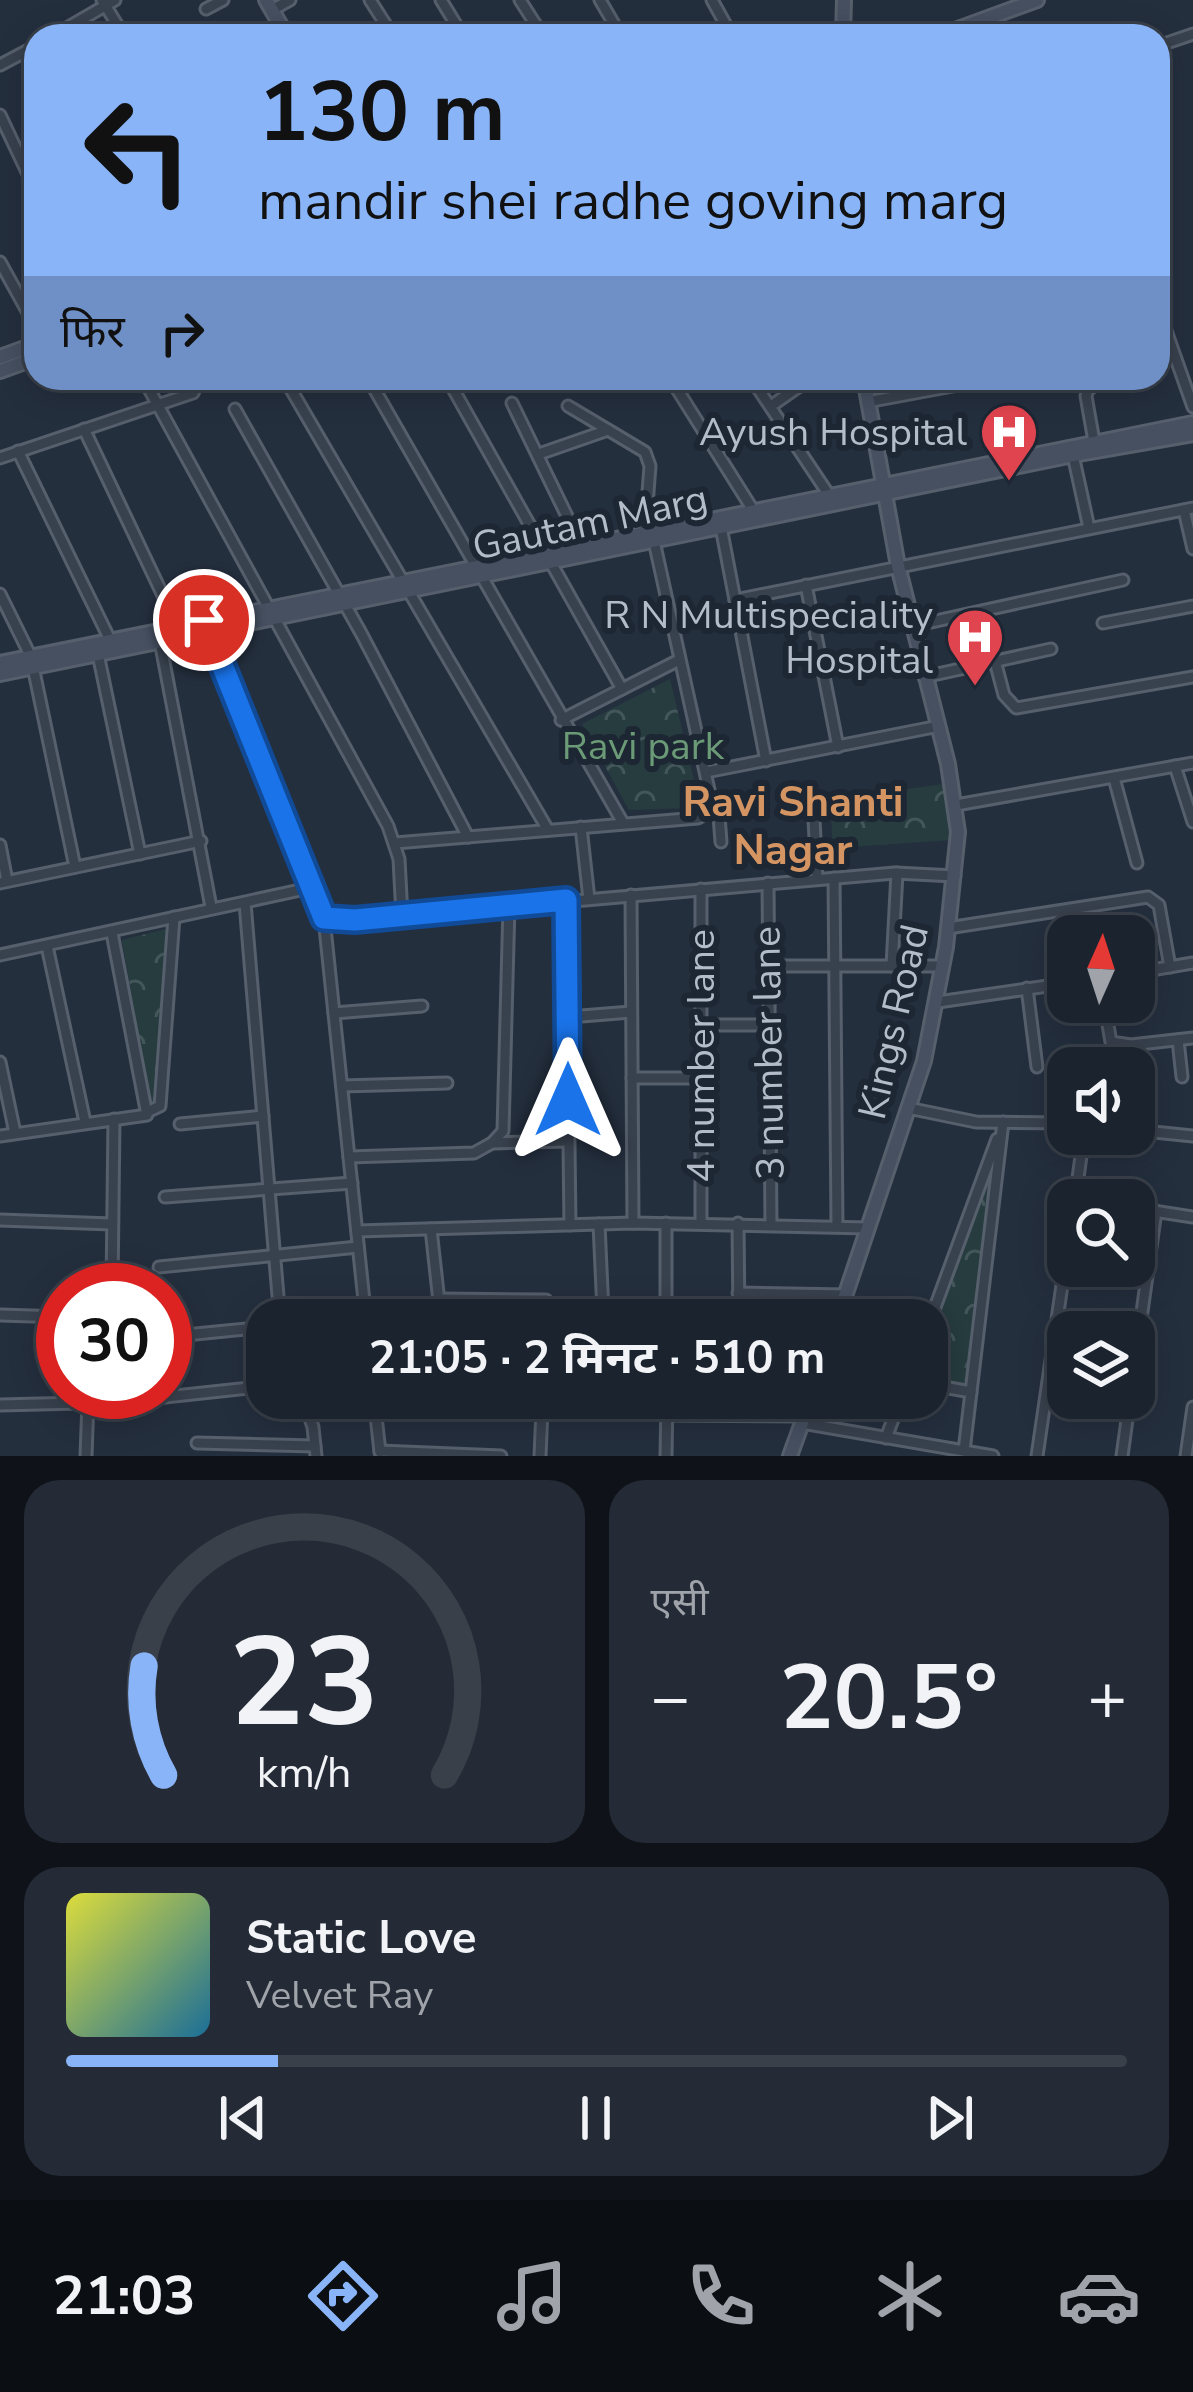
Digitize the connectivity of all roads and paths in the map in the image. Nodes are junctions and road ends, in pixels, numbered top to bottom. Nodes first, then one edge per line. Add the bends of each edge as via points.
1 (223, 0) edge
2 (290, 0) edge
3 (1036, 0) edge
4 (108, 2) edge
5 (269, 5) edge
6 (206, 9) dead end
7 (988, 17) junction
8 (72, 24) edge
9 (970, 24) edge
10 (991, 24) edge
11 (0, 115) edge
12 (5, 141) edge
13 (24, 172) edge
14 (0, 262) edge
15 (24, 305) edge
16 (1170, 342) edge
17 (149, 390) edge
18 (194, 390) edge
19 (291, 390) edge
20 (375, 390) edge
21 (454, 390) edge
22 (678, 390) edge
23 (760, 390) edge
24 (794, 390) edge
25 (866, 390) edge
26 (932, 390) edge
27 (1092, 390) edge
28 (867, 402) junction
29 (512, 403) dead end
30 (156, 405) junction
31 (568, 406) dead end
32 (771, 406) junction
33 (1193, 407) edge
34 (235, 410) dead end
35 (1193, 423) edge
36 (85, 429) junction
37 (609, 430) junction
38 (1193, 434) edge
39 (1095, 447) junction
40 (18, 452) junction
41 (539, 454) junction
42 (1073, 455) junction
43 (0, 458) edge
44 (882, 489) junction
45 (829, 495) junction
46 (753, 510) junction
47 (1188, 510) edge
48 (722, 527) junction
49 (1089, 528) junction
50 (650, 536) junction
51 (581, 545) junction
52 (1193, 549) edge
53 (549, 557) junction
54 (898, 566) junction
55 (477, 572) junction
56 (1123, 580) dead end
57 (806, 585) junction
58 (406, 586) junction
59 (0, 594) edge
60 (341, 599) junction
61 (735, 601) junction
62 (1193, 606) edge
63 (272, 613) junction
64 (1103, 623) dead end
65 (177, 626) junction
66 (206, 626) junction
67 (913, 626) junction
68 (160, 641) junction
69 (113, 645) junction
70 (1051, 650) dead end
71 (98, 654) junction
72 (680, 660) junction
73 (995, 661) junction
74 (32, 662) junction
75 (0, 663) edge
76 (0, 674) edge
77 (924, 677) junction
78 (1193, 677) edge
79 (622, 688) junction
80 (561, 720) junction
81 (939, 726) junction
82 (838, 747) junction
83 (766, 761) junction
84 (1193, 763) edge
85 (1175, 766) junction
86 (706, 772) junction
87 (1114, 778) junction
88 (956, 805) junction
89 (713, 808) junction
90 (814, 819) dead end
91 (1193, 822) edge
92 (623, 824) junction
93 (581, 827) junction
94 (548, 830) junction
95 (468, 837) junction
96 (201, 842) junction
97 (721, 842) dead end
98 (395, 843) junction
99 (0, 845) edge
100 (140, 854) junction
101 (1137, 863) dead end
102 (75, 867) junction
103 (897, 873) junction
104 (955, 876) junction
105 (834, 878) junction
106 (818, 879) junction
107 (3, 882) edge
108 (768, 883) junction
109 (314, 887) junction
110 (700, 890) junction
111 (631, 895) junction
112 (589, 898) junction
113 (566, 900) junction
114 (245, 903) junction
115 (509, 905) junction
116 (212, 907) junction
117 (401, 916) junction
118 (175, 917) junction
119 (324, 918) junction
120 (948, 928) junction
121 (112, 933) junction
122 (47, 946) junction
123 (0, 955) edge
124 (1193, 963) edge
125 (768, 966) junction
126 (892, 966) junction
127 (942, 966) junction
128 (838, 967) junction
129 (1170, 967) junction
130 (1155, 970) edge
131 (1047, 986) edge
132 (1027, 988) junction
133 (938, 1002) junction
134 (422, 1006) dead end
135 (334, 1012) junction
136 (632, 1012) junction
137 (568, 1017) junction
138 (1108, 1023) edge
139 (701, 1025) junction
140 (769, 1025) junction
141 (1193, 1038) edge
142 (1178, 1040) junction
143 (1115, 1043) junction
144 (1115, 1047) edge
145 (0, 1062) edge
146 (1036, 1067) dead end
147 (1182, 1077) dead end
148 (632, 1078) junction
149 (701, 1078) junction
150 (448, 1083) dead end
151 (342, 1086) junction
152 (908, 1108) junction
153 (147, 1112) junction
154 (263, 1116) junction
155 (114, 1119) junction
156 (85, 1122) junction
157 (1003, 1122) junction
158 (1047, 1123) edge
159 (180, 1124) dead end
160 (1155, 1132) edge
161 (15, 1133) junction
162 (0, 1136) edge
163 (1193, 1136) edge
164 (568, 1141) junction
165 (492, 1143) junction
166 (349, 1156) junction
167 (352, 1184) junction
168 (269, 1189) junction
169 (165, 1197) dead end
170 (1156, 1211) joint
171 (1193, 1217) edge
172 (0, 1220) edge
173 (633, 1223) junction
174 (666, 1223) junction
175 (701, 1223) junction
176 (738, 1223) junction
177 (771, 1223) junction
178 (112, 1224) junction
179 (599, 1224) junction
180 (570, 1225) junction
181 (837, 1226) junction
182 (869, 1228) junction
183 (431, 1229) junction
184 (357, 1232) junction
185 (358, 1247) junction
186 (276, 1254) junction
187 (112, 1263) edge
188 (192, 1263) edge
189 (1062, 1287) edge
190 (738, 1293) junction
191 (846, 1295) junction
192 (279, 1299) edge
193 (364, 1299) edge
194 (439, 1299) edge
195 (602, 1299) edge
196 (666, 1299) edge
197 (738, 1299) edge
198 (845, 1299) edge
199 (938, 1299) edge
200 (1142, 1311) edge
201 (0, 1315) edge
202 (36, 1316) edge
203 (246, 1329) edge
204 (192, 1334) edge
205 (246, 1388) edge
206 (948, 1388) edge
207 (192, 1392) edge
208 (970, 1393) junction
209 (36, 1403) edge
210 (0, 1405) edge
211 (1193, 1407) edge
212 (87, 1419) edge
213 (308, 1419) edge
214 (376, 1419) edge
215 (542, 1419) edge
216 (667, 1419) edge
217 (788, 1419) edge
218 (893, 1419) edge
219 (1127, 1419) edge
220 (803, 1420) junction
221 (886, 1438) junction
222 (197, 1443) dead end
223 (315, 1451) edge
224 (964, 1451) junction
225 (380, 1454) edge
226 (86, 1456) edge
227 (501, 1456) edge
228 (540, 1456) edge
229 (666, 1456) edge
230 (790, 1456) edge
231 (994, 1456) edge
232 (1037, 1456) edge
233 (1122, 1456) edge
234 (1186, 1456) edge

1 - 6 street
2 - 5 street
3 - 7 street
4 - 8 street
7 - 9 street
7 - 10 street
11 - 12 street
12 - 13 street
14 - 15 street
16 - 33 street
17 - 30 street
18 - 30 street
19 - 58 street
20 - 55 street
21 - 53 street
22 - 46 street
23 - 32 street
24 - 32 street
25 - 28 street, Kings Road
26 - 28 street
27 - 39 street via 1086,396
28 - 44 street, Kings Road
29 - 41 street
30 - 36 street
30 - 63 street
31 - 37 street
32 - 45 street
34 - 60 street
35 - 39 street
36 - 40 street
36 - 65 street
37 - 41 street
37 - 50 street via 650,461
38 - 39 street, Gautam Marg
39 - 42 street, Gautam Marg
39 - 44 street
40 - 43 street
40 - 69 street
41 - 51 street
42 - 44 street, Gautam Marg
42 - 49 street
44 - 45 street
44 - 48 street, Gautam Marg
44 - 54 street, Kings Road
45 - 46 street
46 - 50 street
47 - 49 street
47 - 52 street
48 - 50 street, Gautam Marg
48 - 61 street
49 - 54 street
50 - 51 street
50 - 53 street, Gautam Marg
50 - 72 street
51 - 53 street
53 - 55 street, Gautam Marg
53 - 79 street
54 - 57 street
54 - 67 street, Kings Road
55 - 58 street, Gautam Marg
55 - 80 street
56 - 67 street
57 - 61 street
57 - 82 street
58 - 60 street, Gautam Marg
58 - 94 street
59 - 74 street
60 - 63 street, Gautam Marg
60 - 95 street
61 - 83 street
62 - 64 street
63 - 66 street, Gautam Marg
63 - 98 street
65 - 66 street
65 - 69 street
66 - 68 street, Gautam Marg
66 - 109 street
67 - 77 street, Kings Road
68 - 69 street, Gautam Marg
68 - 96 street
69 - 71 street, Gautam Marg
69 - 74 street
70 - 73 street
71 - 74 street, Gautam Marg
71 - 100 street
72 - 79 street
72 - 86 street
73 - 77 street
73 - 78 street via 1016,708
74 - 75 street
74 - 76 street, Gautam Marg
74 - 102 street
77 - 81 street, Kings Road
79 - 80 street
80 - 92 street
81 - 82 street
81 - 88 street, Kings Road
82 - 83 street
83 - 86 street
84 - 85 street
85 - 87 street
85 - 91 street
86 - 89 street
87 - 88 street
87 - 101 street
88 - 104 street, Kings Road
89 - 92 street via 698,818
89 - 97 street
90 - 106 street
92 - 93 street
93 - 94 street
93 - 112 street
94 - 95 street
95 - 98 street
96 - 100 street
96 - 116 street
98 - 117 street
99 - 107 street
100 - 102 street
102 - 107 street
103 - 104 street
103 - 105 street
103 - 126 street
104 - 120 street, Kings Road
105 - 106 street
105 - 128 street
106 - 108 street
108 - 110 street
108 - 125 street, 3 number lane
109 - 114 street
109 - 119 street
110 - 111 street
110 - 139 street, 4 number lane
111 - 112 street
111 - 136 street
112 - 113 street
113 - 115 street
113 - 137 street
114 - 116 street
114 - 154 street
115 - 117 street
115 - 165 street via 503,1131
116 - 118 street
117 - 119 street
118 - 121 street
118 - 153 street via 160,1106
119 - 135 street
120 - 127 street, Kings Road
120 - 129 street via 1148,897 1159,905
121 - 122 street
121 - 153 street
122 - 123 street
122 - 156 street
124 - 129 street
125 - 128 street
125 - 140 street, 3 number lane
126 - 127 street
126 - 128 street
127 - 133 street, Kings Road
128 - 181 street
129 - 130 street
131 - 132 street
132 - 133 street
132 - 146 street
133 - 152 street, Kings Road
134 - 135 street
135 - 151 street
136 - 137 street
136 - 148 street
137 - 164 street
138 - 143 street
139 - 140 street
139 - 149 street, 4 number lane
140 - 177 street, 3 number lane
141 - 142 street
142 - 143 street
142 - 147 street
143 - 144 street
145 - 161 street
148 - 149 street
148 - 173 street
149 - 175 street, 4 number lane
150 - 151 street
151 - 166 street
152 - 157 street
152 - 182 street, Kings Road
153 - 155 street
154 - 159 street
154 - 168 street
155 - 156 street
155 - 178 street
156 - 161 street
157 - 158 street
157 - 199 street
157 - 208 street
160 - 163 street
161 - 162 street
164 - 165 street
164 - 180 street
165 - 166 street via 474,1153
166 - 167 street
167 - 168 street
167 - 184 street
168 - 169 street
168 - 186 street
170 - 171 street
170 - 200 street
172 - 178 street
173 - 174 street
173 - 179 street
174 - 175 street
174 - 196 street
175 - 176 street
176 - 177 street
176 - 190 street
177 - 181 street
178 - 187 street
179 - 180 street
179 - 195 street
180 - 183 street
181 - 182 street
182 - 191 street, Kings Road
183 - 184 street
183 - 194 street
184 - 185 street
185 - 186 street
185 - 193 street
186 - 188 street
186 - 192 street
189 - 232 street
190 - 191 street
190 - 197 street
191 - 198 street, Kings Road
201 - 202 street
203 - 204 street
205 - 207 street
206 - 208 street
208 - 224 street
209 - 210 street
211 - 234 street
212 - 226 street
213 - 223 street
214 - 225 street
215 - 228 street
216 - 229 street
217 - 220 street
218 - 221 street
219 - 233 street
220 - 221 street
220 - 230 street
221 - 224 street
222 - 223 street
224 - 231 street
225 - 227 street

